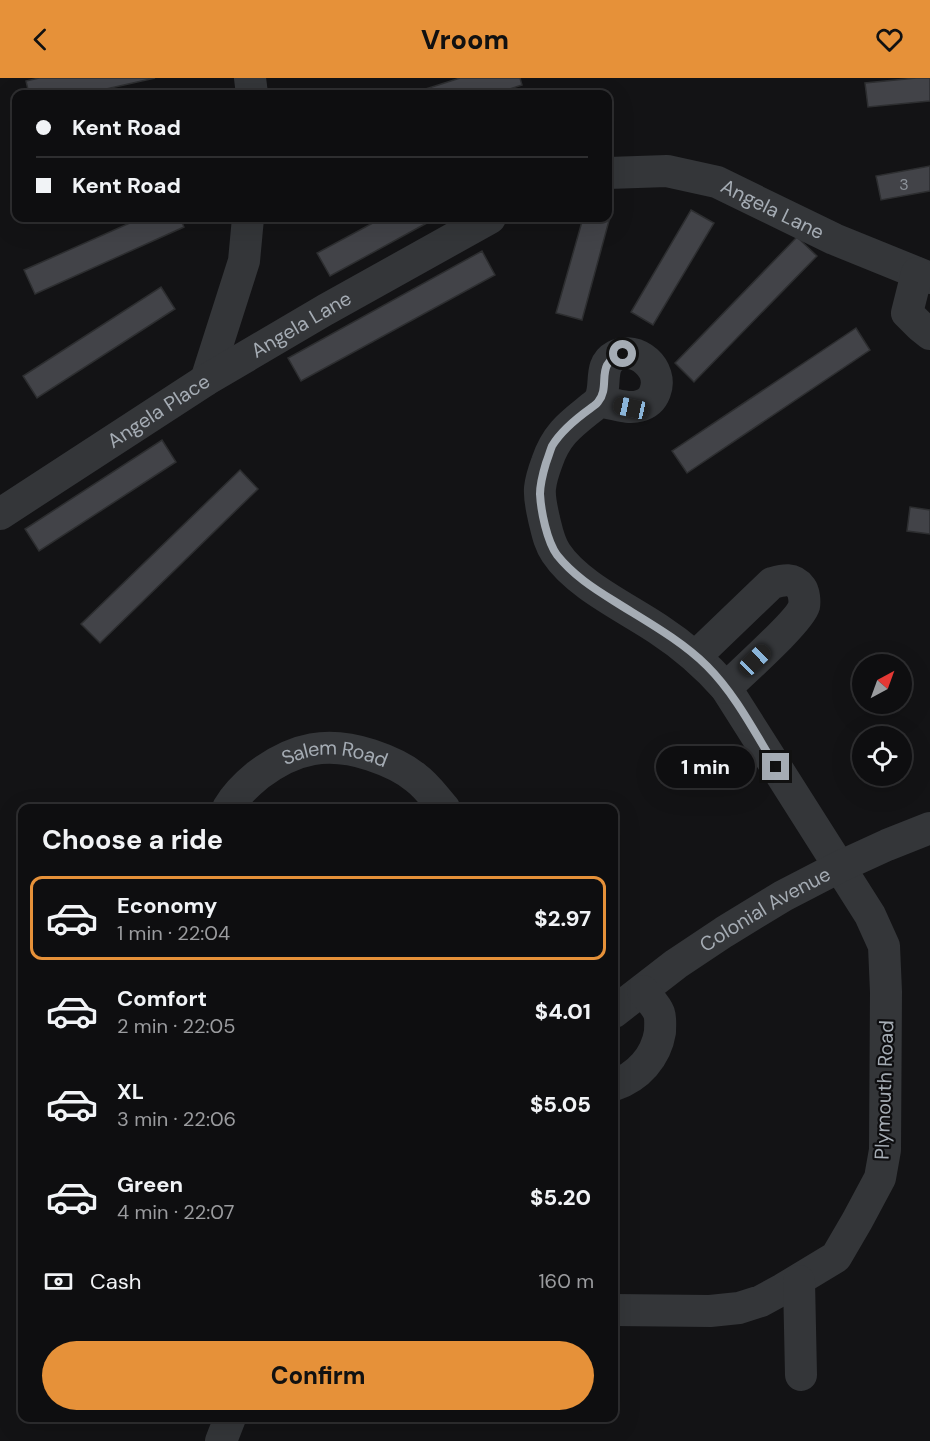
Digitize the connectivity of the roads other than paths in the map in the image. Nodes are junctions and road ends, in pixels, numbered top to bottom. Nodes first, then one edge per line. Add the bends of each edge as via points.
1 (612, 173) edge
2 (248, 222) edge
3 (483, 222) edge
4 (924, 276) edge
5 (930, 334) edge
6 (206, 380) junction
7 (599, 402) dead end
8 (0, 514) edge
9 (696, 656) junction
10 (726, 688) junction
11 (231, 804) edge
12 (440, 804) edge
13 (930, 828) edge
14 (839, 867) junction
15 (643, 991) junction
16 (618, 1009) edge
17 (618, 1083) edge
18 (799, 1281) junction
19 (618, 1310) edge
20 (801, 1375) dead end
21 (228, 1422) edge
22 (221, 1441) edge

1 - 4 street, Angela Lane via 667,171 717,182
2 - 6 street, Angela Place via 244,261
3 - 6 street, Angela Lane
4 - 5 street via 907,313
6 - 8 street, Angela Place
7 - 9 street, Plymouth Road via 552,446 540,488 549,537 556,554 588,584
9 - 10 street, Plymouth Road
9 - 10 street via 772,583 784,579 801,587 804,607 800,615
10 - 14 street, Plymouth Road
11 - 12 street, Salem Road via 268,767 299,752 332,747 386,760 416,778
13 - 14 street, Colonial Avenue
14 - 15 street, Colonial Avenue via 724,932
14 - 18 street, Plymouth Road via 870,915 884,946 885,1150 880,1178 836,1257
15 - 16 street, Colonial Avenue
15 - 17 street via 660,1014 658,1043 650,1059
18 - 19 street, Plymouth Road via 740,1308
18 - 20 street
21 - 22 street

